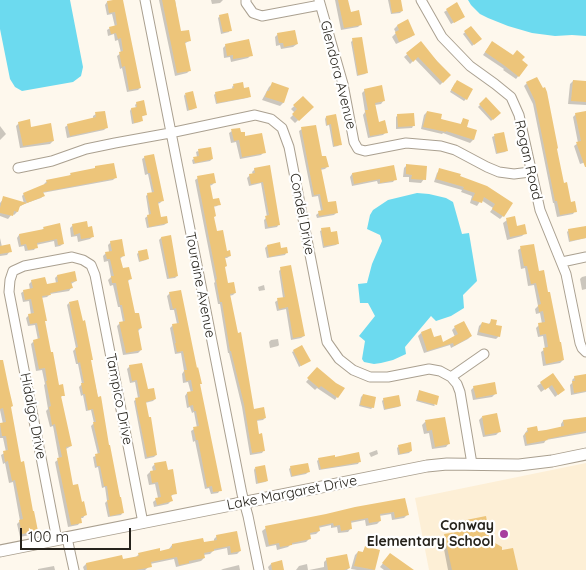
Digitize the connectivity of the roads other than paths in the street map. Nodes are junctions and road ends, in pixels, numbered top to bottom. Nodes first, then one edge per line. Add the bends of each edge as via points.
1 (145, 0) edge
2 (246, 0) edge
3 (421, 0) edge
4 (320, 2) edge
5 (170, 132) junction
6 (18, 168) dead end
7 (530, 172) junction
8 (586, 257) edge
9 (562, 262) junction
10 (9, 292) joint
11 (586, 351) edge
12 (484, 354) dead end
13 (451, 377) junction
14 (586, 454) edge
15 (472, 464) junction
16 (244, 502) junction
17 (143, 523) junction
18 (62, 539) junction
19 (0, 551) edge
20 (74, 570) edge
21 (259, 570) edge

1 - 5 street, Touraine Avenue
2 - 4 street via 253,13 262,16
3 - 7 street, Rogan Road via 442,37 470,66 511,97 519,115
4 - 7 street, Glendora Avenue via 358,149 365,151 406,143 441,146 499,172
5 - 6 street, Condel Drive via 86,149
5 - 13 street, Condel Drive via 254,115 271,119 282,128 289,147 327,342 339,359 370,377 429,369
5 - 16 street, Touraine Avenue
7 - 9 street, Rogan Road via 540,210
8 - 9 street
9 - 11 street, Rogan Road via 580,343
10 - 17 street, Tampico Drive via 13,271 24,266 72,257 90,265 96,275
10 - 18 street, Hidalgo Drive
12 - 13 street
13 - 15 street via 460,392
14 - 15 street, Lake Margaret Drive via 519,465
15 - 16 street, Lake Margaret Drive via 407,469
16 - 17 street, Lake Margaret Drive
16 - 21 street, Touraine Avenue
17 - 18 street, Lake Margaret Drive
18 - 19 street, Lake Margaret Drive
18 - 20 street, Hidalgo Drive

